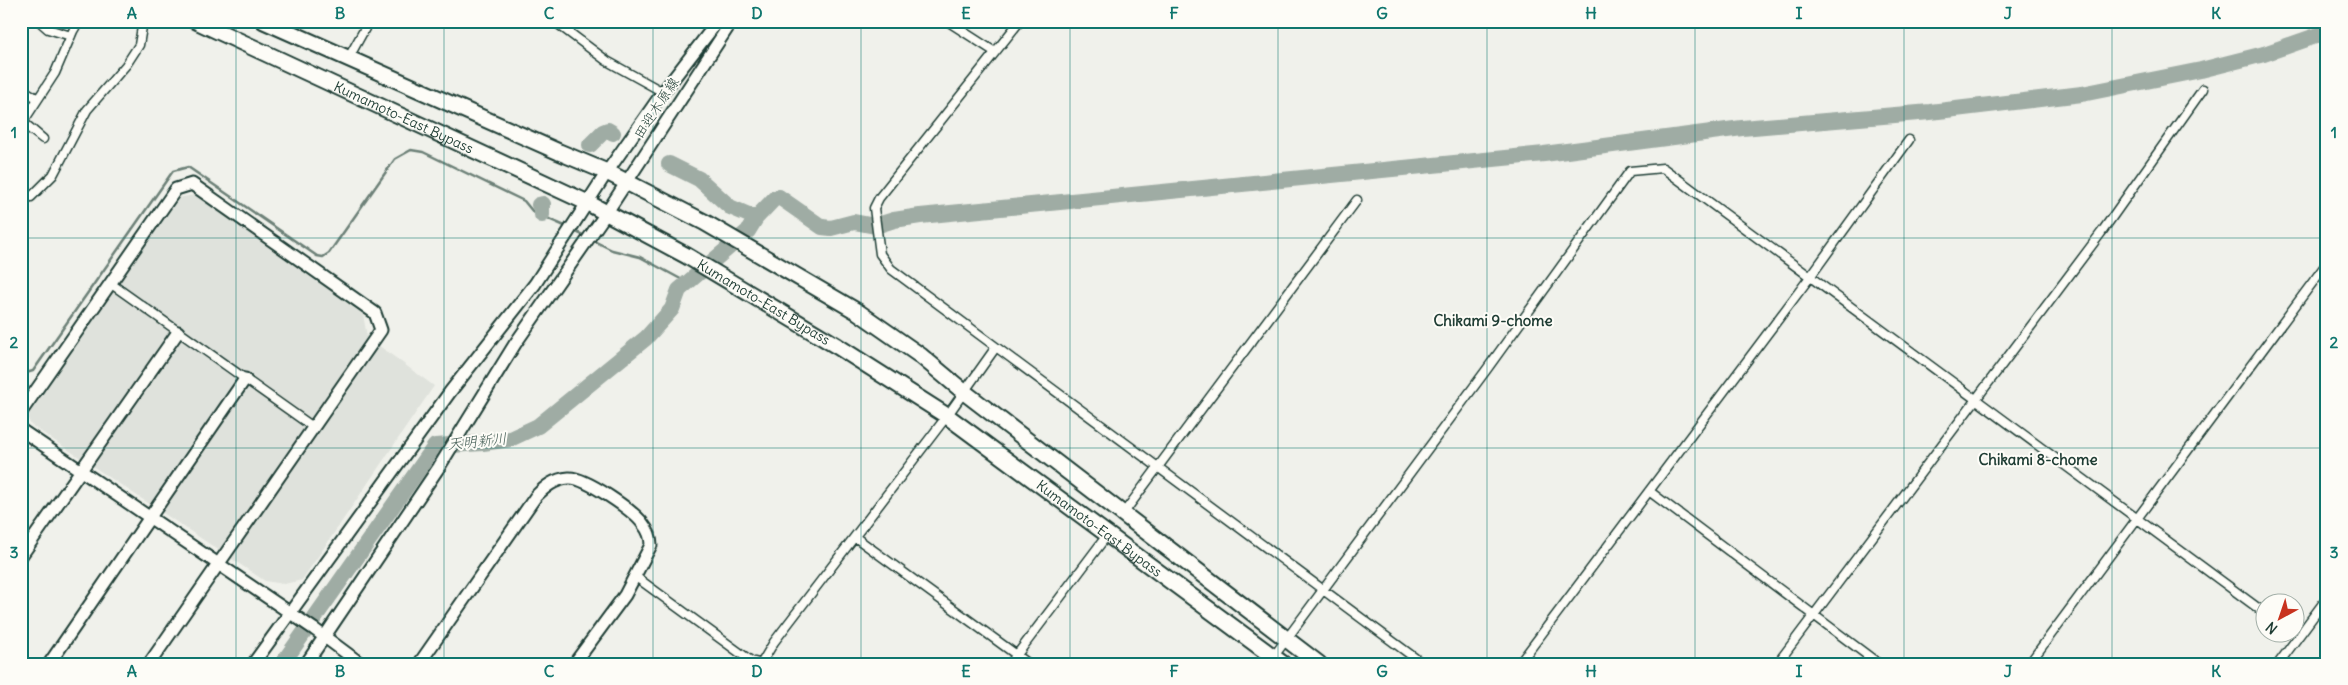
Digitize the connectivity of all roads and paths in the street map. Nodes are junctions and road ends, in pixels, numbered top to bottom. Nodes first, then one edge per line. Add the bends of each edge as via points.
1 (39, 21) edge
2 (79, 21) edge
3 (143, 21) edge
4 (196, 21) edge
5 (264, 21) edge
6 (369, 21) edge
7 (554, 21) edge
8 (732, 21) edge
9 (947, 21) edge
10 (1020, 21) edge
11 (713, 23) edge
12 (71, 36) junction
13 (995, 52) junction
14 (348, 59) junction
15 (21, 88) edge
16 (2203, 89) dead end
17 (663, 92) junction
18 (38, 99) junction
19 (21, 122) edge
20 (1909, 140) dead end
21 (608, 172) junction
22 (626, 181) junction
23 (21, 191) edge
24 (1357, 200) dead end
25 (588, 203) junction
26 (607, 212) junction
27 (2327, 263) edge
28 (1810, 277) junction
29 (110, 283) junction
30 (178, 332) junction
31 (996, 347) junction
32 (245, 379) junction
33 (964, 392) junction
34 (1976, 400) junction
35 (21, 412) edge
36 (947, 416) junction
37 (313, 427) junction
38 (21, 430) edge
39 (1157, 467) junction
40 (81, 470) junction
41 (1649, 491) junction
42 (1123, 514) junction
43 (149, 517) junction
44 (2137, 519) junction
45 (1108, 533) junction
46 (855, 537) junction
47 (21, 556) edge
48 (219, 564) junction
49 (636, 577) junction
50 (1323, 590) junction
51 (2327, 598) edge
52 (2256, 607) edge
53 (292, 614) junction
54 (1814, 615) junction
55 (2306, 627) edge
56 (325, 637) junction
57 (1287, 638) junction
58 (2295, 642) edge
59 (1016, 654) junction
60 (1275, 661) edge
61 (49, 664) edge
62 (149, 664) edge
63 (253, 664) edge
64 (306, 664) edge
65 (361, 664) edge
66 (419, 664) edge
67 (574, 664) edge
68 (761, 664) edge
69 (1010, 664) edge
70 (1029, 664) edge
71 (1319, 664) edge
72 (1423, 664) edge
73 (1519, 664) edge
74 (1778, 664) edge
75 (1879, 664) edge
76 (2029, 664) edge
77 (2278, 664) edge

1 - 12 street via 48,29
2 - 12 street
3 - 23 street via 139,45 87,110 53,175 31,197
4 - 25 highway, Kumamoto-East Bypass
5 - 14 highway, Kumamoto-East Bypass
6 - 14 street
7 - 17 street via 607,61
8 - 22 street, 田迎木原線
9 - 13 street
10 - 13 street
11 - 17 street, 田迎木原線
12 - 18 street via 55,74
13 - 31 street via 874,208 880,254 891,269
14 - 21 highway, Kumamoto-East Bypass
15 - 18 street
16 - 34 street via 2101,233
17 - 21 street, 田迎木原線
18 - 19 street via 23,122 43,139
20 - 28 street
21 - 22 highway, Kumamoto-East Bypass
21 - 25 street, 田迎木原線
22 - 26 street, 田迎木原線
22 - 33 highway, Kumamoto-East Bypass via 704,222 858,312 921,356
24 - 39 street
25 - 26 highway, Kumamoto-East Bypass
25 - 53 street, 田迎木原線 via 534,284 450,392
26 - 36 highway, Kumamoto-East Bypass via 687,256
26 - 56 street, 田迎木原線 via 550,293
27 - 44 street
28 - 34 street
28 - 41 street
28 - 50 street via 1663,168 1630,171
29 - 30 street
29 - 35 street
29 - 37 street via 176,189 192,184 359,301 375,313 381,330
30 - 32 street
30 - 40 street
31 - 33 street
31 - 39 street
32 - 37 street
32 - 43 street
33 - 36 street
33 - 42 highway, Kumamoto-East Bypass
34 - 44 street
34 - 54 street
36 - 45 highway, Kumamoto-East Bypass
36 - 46 street
37 - 48 street
38 - 40 street
39 - 42 street
39 - 50 street
40 - 43 street
40 - 47 street
41 - 54 street
41 - 73 street
42 - 57 highway, Kumamoto-East Bypass
43 - 48 street
43 - 61 street
44 - 52 street
44 - 76 street
45 - 59 street
45 - 60 highway, Kumamoto-East Bypass
46 - 59 street
46 - 68 street via 774,642
48 - 53 street
48 - 62 street
49 - 66 street via 651,545 644,525 636,515 589,484 570,478 550,483 536,496
49 - 67 street
49 - 68 street via 751,662
50 - 57 street
50 - 72 street
51 - 55 street
53 - 56 street
53 - 63 street, 田迎木原線
54 - 74 street
54 - 75 street
56 - 64 street, 田迎木原線
56 - 65 street
57 - 60 street
57 - 71 highway, Kumamoto-East Bypass
58 - 77 street
59 - 69 street
59 - 70 street

